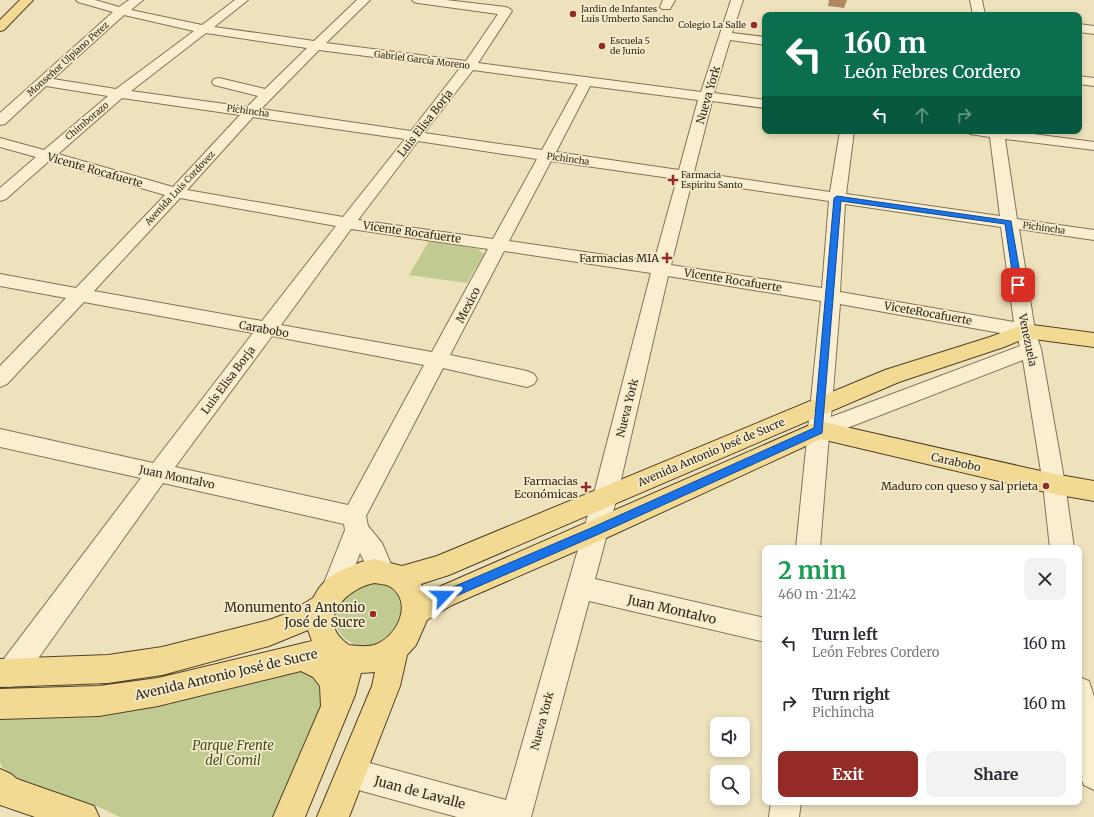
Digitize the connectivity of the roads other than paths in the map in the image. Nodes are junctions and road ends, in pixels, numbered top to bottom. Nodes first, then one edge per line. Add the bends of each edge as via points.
1 (14, 0) edge
2 (27, 0) edge
3 (82, 0) edge
4 (137, 0) edge
5 (242, 0) edge
6 (364, 0) edge
7 (418, 0) edge
8 (737, 0) edge
9 (976, 0) edge
10 (120, 12) junction
11 (978, 12) edge
12 (0, 13) edge
13 (0, 27) edge
14 (203, 28) junction
15 (1082, 28) edge
16 (1094, 30) edge
17 (726, 36) junction
18 (762, 41) edge
19 (316, 46) junction
20 (469, 66) junction
21 (1082, 80) edge
22 (586, 81) junction
23 (43, 82) junction
24 (219, 82) dead end
25 (1094, 82) edge
26 (119, 93) junction
27 (268, 94) junction
28 (706, 96) junction
29 (762, 104) edge
30 (250, 112) junction
31 (0, 121) edge
32 (847, 134) edge
33 (996, 134) edge
34 (1010, 134) edge
35 (416, 136) junction
36 (0, 142) edge
37 (1094, 146) edge
38 (45, 156) junction
39 (546, 156) junction
40 (685, 176) junction
41 (176, 194) junction
42 (0, 196) edge
43 (837, 198) junction
44 (347, 222) junction
45 (1009, 223) junction
46 (1094, 235) edge
47 (499, 245) junction
48 (661, 269) junction
49 (0, 280) edge
50 (79, 295) junction
51 (830, 296) junction
52 (267, 330) junction
53 (1028, 340) junction
54 (1094, 340) edge
55 (438, 360) junction
56 (527, 378) dead end
57 (0, 379) edge
58 (821, 405) junction
59 (819, 430) junction
60 (0, 438) edge
61 (158, 473) junction
62 (1054, 484) junction
63 (1094, 491) edge
64 (605, 497) junction
65 (355, 523) junction
66 (595, 531) junction
67 (808, 545) edge
68 (1062, 545) edge
69 (391, 575) junction
70 (580, 587) junction
71 (329, 598) junction
72 (416, 612) junction
73 (762, 629) edge
74 (395, 648) junction
75 (342, 654) junction
76 (300, 657) junction
77 (5, 674) edge
78 (1083, 698) edge
79 (0, 704) edge
80 (335, 708) junction
81 (351, 773) junction
82 (1094, 775) edge
83 (0, 785) edge
84 (786, 805) edge
85 (83, 817) edge
86 (288, 817) edge
87 (333, 817) edge
88 (512, 817) edge
89 (516, 817) edge
90 (784, 817) edge

1 - 12 main road
2 - 13 main road
3 - 10 street, Gabriel García Moreno
4 - 10 street, Monseñor Ulpiano Perez
5 - 14 street, Chimborazo
6 - 19 street, Avenida Luis Cordovez
7 - 20 street, Luis Elisa Borja via 506,11
8 - 17 street, Nueva York
9 - 11 street
10 - 14 street, Gabriel García Moreno
10 - 23 street, Monseñor Ulpiano Perez
14 - 19 street, Gabriel García Moreno
14 - 26 street, Chimborazo
15 - 16 street
17 - 18 street
17 - 28 street, Nueva York
19 - 20 street, Gabriel García Moreno
19 - 27 street, Avenida Luis Cordovez
20 - 22 street, Gabriel García Moreno
20 - 35 street, Luis Elisa Borja
21 - 25 street
22 - 28 street, Gabriel García Moreno
22 - 39 street, Mexico
23 - 26 street, Pichincha
23 - 31 street, Monseñor Ulpiano Perez
24 - 27 street
26 - 30 street, Pichincha
26 - 38 street, Chimborazo
27 - 30 street, Avenida Luis Cordovez
28 - 29 street, Gabriel García Moreno
28 - 40 street, Nueva York
30 - 35 street, Pichincha
30 - 41 street, Avenida Luis Cordovez
32 - 43 street
33 - 45 street, Venezuela
34 - 37 street
35 - 39 street, Pichincha
35 - 44 street, Luis Elisa Borja
36 - 38 street, Vicente Rocafuerte
38 - 41 street, Vicente Rocafuerte
38 - 42 street, Chimborazo
39 - 40 street, Pichincha
39 - 47 street, Mexico
40 - 43 street, Pichincha
40 - 48 street, Nueva York
41 - 44 street, Vicente Rocafuerte
41 - 50 street, Avenida Luis Cordovez
43 - 45 street, Pichincha
43 - 51 street
44 - 47 street, Vicente Rocafuerte
44 - 52 street, Luis Elisa Borja
45 - 46 street, Pichincha
45 - 53 street, Venezuela
47 - 48 street, Vicente Rocafuerte
47 - 55 street, Mexico
48 - 51 street, Vicente Rocafuerte
48 - 64 street, Nueva York
49 - 50 street, Carabobo
50 - 52 street, Carabobo
50 - 57 street, Avenida Luis Cordovez
51 - 53 street, ViceteRocafuerte
51 - 58 street
52 - 55 street, Carabobo
52 - 61 street, Luis Elisa Borja
53 - 54 main road
53 - 58 main road, Avenida Antonio José de Sucre via 997,342 892,376
53 - 59 street, Avenida Antonio José de Sucre
53 - 62 street, Venezuela
55 - 56 street, Carabobo
55 - 65 street, Mexico
58 - 59 street
58 - 64 main road, Avenida Antonio José de Sucre
59 - 62 main road, Carabobo
59 - 66 main road, Avenida Antonio José de Sucre
59 - 67 street
60 - 61 street, Juan Montalvo
61 - 65 street, Juan Montalvo
61 - 77 street, Luis Elisa Borja
62 - 63 main road, Carabobo
62 - 68 street, Venezuela
64 - 66 street, Nueva York
64 - 69 main road, Avenida Antonio José de Sucre via 440,567
65 - 69 street
65 - 71 street, Mexico
66 - 70 street, Nueva York
66 - 72 main road, Avenida Antonio José de Sucre via 443,596
69 - 71 main road via 366,572 357,574 342,582
69 - 72 main road via 406,584 414,597
70 - 73 street, Juan Montalvo
70 - 89 street, Nueva York
71 - 75 main road via 320,623 321,630 324,637
71 - 77 main road via 297,622 269,633 162,661 108,669
72 - 74 main road via 410,632
74 - 75 main road via 369,660
74 - 81 main road via 386,686
75 - 76 main road, Avenida Antonio José de Sucre
75 - 80 main road via 341,695
76 - 79 main road, Avenida Antonio José de Sucre via 158,692 99,701
76 - 80 main road via 321,664 328,672 336,697
78 - 82 street
80 - 86 main road
81 - 87 main road
81 - 88 street, Juan de Lavalle
83 - 85 main road via 7,792
84 - 90 street

